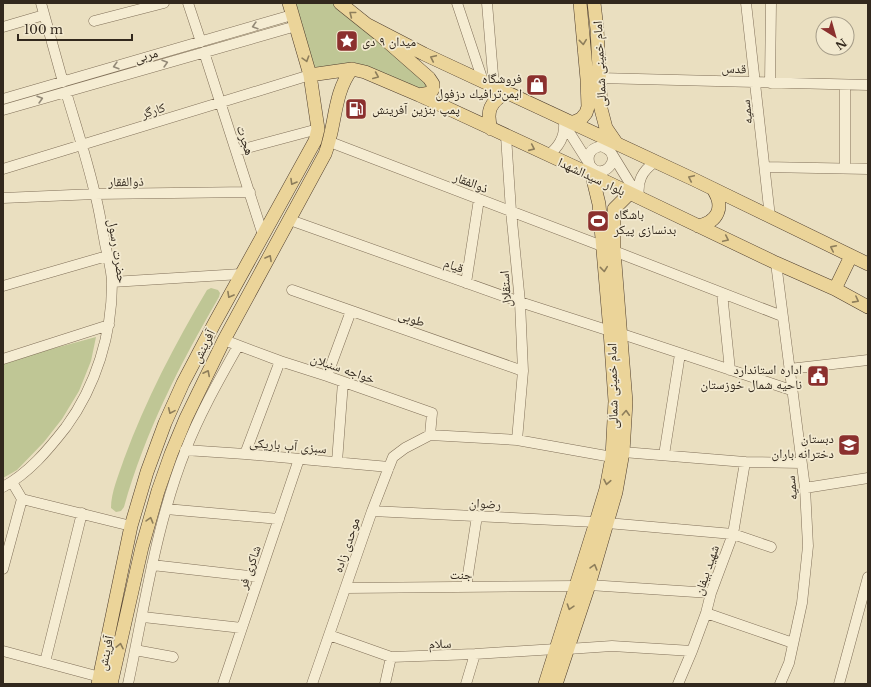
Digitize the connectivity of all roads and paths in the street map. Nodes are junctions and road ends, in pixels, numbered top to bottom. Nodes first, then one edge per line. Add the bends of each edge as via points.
1 (41, 3) edge
2 (164, 3) edge
3 (188, 3) edge
4 (340, 3) edge
5 (457, 3) edge
6 (487, 3) edge
7 (580, 3) edge
8 (594, 3) edge
9 (746, 3) edge
10 (771, 3) edge
11 (44, 15) junction
12 (293, 16) edge
13 (94, 21) dead end
14 (366, 24) junction
15 (3, 27) edge
16 (200, 42) junction
17 (204, 52) junction
18 (141, 59) junction
19 (144, 69) junction
20 (352, 69) junction
21 (310, 75) junction
22 (599, 78) junction
23 (63, 82) junction
24 (756, 82) junction
25 (770, 82) junction
26 (488, 84) junction
27 (845, 84) junction
28 (868, 85) edge
29 (66, 92) junction
30 (506, 93) junction
31 (419, 95) junction
32 (3, 99) edge
33 (220, 102) junction
34 (588, 107) junction
35 (3, 110) edge
36 (601, 112) junction
37 (567, 122) junction
38 (318, 129) junction
39 (491, 129) junction
40 (506, 136) junction
41 (330, 142) junction
42 (82, 146) junction
43 (615, 150) junction
44 (236, 151) junction
45 (548, 155) junction
46 (655, 162) junction
47 (303, 165) junction
48 (765, 167) junction
49 (845, 168) junction
50 (3, 169) edge
51 (868, 169) edge
52 (591, 170) junction
53 (316, 172) junction
54 (713, 189) junction
55 (250, 192) junction
56 (96, 194) junction
57 (634, 196) junction
58 (3, 198) edge
59 (479, 199) junction
60 (599, 204) junction
61 (614, 209) junction
62 (511, 211) junction
63 (770, 217) junction
64 (290, 220) junction
65 (698, 226) junction
66 (263, 235) junction
67 (602, 246) junction
68 (614, 251) junction
69 (107, 256) junction
70 (851, 256) junction
71 (776, 263) junction
72 (868, 264) edge
73 (241, 274) junction
74 (112, 282) junction
75 (466, 283) junction
76 (3, 286) edge
77 (292, 290) dead end
78 (835, 290) junction
79 (722, 293) junction
80 (520, 302) junction
81 (868, 307) edge
82 (351, 311) junction
83 (782, 316) junction
84 (109, 326) junction
85 (616, 333) junction
86 (224, 340) junction
87 (238, 346) junction
88 (680, 354) junction
89 (3, 359) edge
90 (868, 360) edge
91 (280, 361) junction
92 (730, 370) junction
93 (789, 370) junction
94 (523, 371) junction
95 (327, 376) junction
96 (343, 382) junction
97 (791, 390) junction
98 (430, 435) junction
99 (517, 440) junction
100 (185, 450) junction
101 (245, 454) junction
102 (618, 455) junction
103 (664, 455) junction
104 (300, 459) junction
105 (337, 462) junction
106 (745, 462) junction
107 (801, 463) junction
108 (389, 467) junction
109 (868, 478) edge
110 (12, 482) junction
111 (3, 487) edge
112 (805, 488) junction
113 (22, 499) junction
114 (166, 509) junction
115 (372, 511) junction
116 (82, 513) junction
117 (477, 516) junction
118 (279, 519) junction
119 (602, 523) junction
120 (131, 526) junction
121 (733, 534) junction
122 (771, 547) dead end
123 (152, 564) junction
124 (3, 570) edge
125 (260, 577) junction
126 (868, 578) edge
127 (583, 585) junction
128 (466, 587) junction
129 (346, 588) junction
130 (711, 593) junction
131 (706, 613) junction
132 (143, 616) junction
133 (242, 628) junction
134 (329, 635) junction
135 (793, 643) junction
136 (562, 649) junction
137 (136, 650) junction
138 (3, 651) edge
139 (692, 651) junction
140 (475, 654) junction
141 (173, 657) dead end
142 (391, 657) junction
143 (45, 662) junction
144 (99, 681) edge
145 (111, 684) edge
146 (128, 684) edge
147 (223, 684) edge
148 (312, 684) edge
149 (385, 684) edge
150 (466, 684) edge
151 (545, 684) edge
152 (556, 684) edge
153 (678, 684) edge
154 (780, 684) edge
155 (839, 684) edge

1 - 11 street
2 - 13 street
3 - 16 street
14 -> 4 main road
5 - 26 street
6 - 26 street
7 -> 34 main road, امام خمینی شمالی
8 - 22 main road, امام خمینی شمالی
9 - 24 street, سمیه
10 - 25 street
11 - 15 street
11 - 23 street
12 -> 16 street, مربی
12 - 17 street, مربی
12 -> 21 main road, آفرینش
26 -> 14 main road
14 - 31 main road via 429,78 433,89 430,94
16 - 18 street, مربی
19 -> 17 street, مربی
17 - 33 street, هجرت
18 - 19 street
18 -> 23 street, مربی
19 - 29 street, مربی
20 - 21 main road, بلوار سیدالشهدا
20 -> 31 main road, بلوار سیدالشهدا
20 - 41 main road, آفرینش via 340,90
21 - 33 street, کارگر
21 - 38 main road, آفرینش
22 - 24 street, قدس
22 - 36 main road, امام خمینی شمالی
23 - 32 street, مربی
24 - 25 street, قدس
24 - 48 street, سمیه
25 - 27 street, قدس
26 - 30 main road
27 - 28 street, قدس
27 - 49 street
35 -> 29 street, مربی
29 - 42 street, حضرت رسول
30 - 37 main road
30 - 39 main road via 490,108 488,119
31 - 39 main road, بلوار سیدالشهدا
33 - 42 street, کارگر
33 - 44 street, هجرت
34 - 36 main road via 592,114 599,115
34 - 37 main road, امام خمینی شمالی via 581,119
36 - 43 main road, امام خمینی شمالی
37 - 43 main road
37 - 45 street via 562,139
37 - 52 street
38 - 44 street
38 - 47 main road, آفرینش via 316,141
39 - 40 main road, بلوار سیدالشهدا
40 -> 45 main road, بلوار سیدالشهدا
40 - 62 street, استقلال
41 - 53 main road, آفرینش
41 - 59 street, ذوالفقار
42 - 50 street, کارگر
42 - 56 street, حضرت رسول
43 - 46 main road
43 - 52 street via 612,163 607,170
43 - 52 street via 595,148 588,158
43 - 57 street
44 - 55 street, هجرت
45 - 52 main road, بلوار سیدالشهدا
54 -> 46 main road
46 - 57 street via 641,177
47 - 53 main road
47 -> 66 main road, آفرینش
48 - 49 street
48 - 63 street, سمیه
49 - 51 street
52 - 57 main road, بلوار سیدالشهدا
52 - 60 main road, امام خمینی شمالی
53 - 64 main road, آفرینش
54 - 63 main road
54 - 65 main road via 720,204 718,213 713,220
55 - 56 street, ذوالفقار
55 - 66 street, هجرت
56 - 58 street, ذوالفقار
56 - 69 street, حضرت رسول
57 - 61 main road
57 - 65 main road, بلوار سیدالشهدا
59 - 62 street, ذوالفقار
59 - 75 street
60 - 61 main road via 611,203
60 - 67 main road, امام خمینی شمالی
61 - 68 main road, امام خمینی شمالی
62 - 67 street, ذوالفقار
62 - 80 street, استقلال
70 -> 63 main road
64 - 75 street, قیام
86 -> 64 main road, آفرینش
65 -> 71 main road, بلوار سیدالشهدا
66 - 73 main road, آفرینش
67 -> 85 main road, امام خمینی شمالی
68 - 79 street
68 - 85 main road, امام خمینی شمالی
69 - 74 street, حضرت رسول
69 - 76 street
70 - 72 main road
70 - 78 main road
71 - 78 main road, بلوار سیدالشهدا
71 - 83 street, سمیه
73 - 74 street
73 -> 120 main road, آفرینش via 183,383 165,423
74 - 84 street, حضرت رسول
75 - 80 street, قیام
77 - 82 street, طوبی
78 -> 81 main road, بلوار سیدالشهدا
79 - 83 street
79 - 92 street
80 - 85 street, قیام
80 - 94 street, استقلال
82 - 94 street, طوبی
82 - 95 street
83 - 93 street, سمیه
84 - 89 street
84 - 110 street, حضرت رسول via 99,363 74,415 35,463
85 - 88 street, قیام
85 - 102 main road, امام خمینی شمالی via 615,401
86 - 87 street, خواجه سنبلان
145 -> 86 main road, آفرینش via 142,547 170,454
87 - 91 street, خواجه سنبلان
87 - 100 street via 206,403
88 - 92 street, قیام
88 - 103 street
90 - 93 street
91 - 95 street, خواجه سنبلان
91 - 101 street
92 - 97 street, قیام
93 - 97 street, سمیه
94 - 99 street, استقلال
95 - 96 street, خواجه سنبلان
96 - 98 street, خواجه سنبلان via 432,413
96 - 105 street
97 - 107 street, سمیه
98 - 99 street
98 - 108 street, موحدی زاده via 393,457
99 - 102 street
100 - 101 street, سبزی آب باریکی
100 - 114 street
101 - 104 street, سبزی آب باریکی
102 - 103 street
102 - 119 main road, امام خمینی شمالی via 606,489
103 - 106 street
104 - 105 street, سبزی آب باریکی
104 - 118 street, شاکری فر
105 - 108 street, سبزی آب باریکی
106 - 107 street
106 - 121 street, شهید بیفان
107 - 112 street, سمیه
108 - 115 street, موحدی زاده
109 - 112 street
110 - 111 street, حضرت رسول
110 - 113 street
112 - 135 street, سمیه via 808,546 802,603
113 - 116 street
113 - 124 street
114 - 118 street
114 - 123 street
115 - 117 street, رضوان
115 - 129 street, موحدی زاده
116 - 120 street
116 - 143 street
117 - 119 street, رضوان
117 - 128 street
118 - 125 street, شاکری فر
119 - 121 street, رضوان
119 - 127 main road, امام خمینی شمالی
120 - 144 main road, آفرینش
121 - 122 street, رضوان
121 - 130 street, شهید بیفان
123 - 125 street
123 - 132 street
125 - 133 street, شاکری فر
126 - 155 street
127 - 128 street, جنت
127 - 130 street, جنت
127 - 136 main road, امام خمینی شمالی
128 - 129 street, جنت
129 - 134 street, موحدی زاده
130 - 131 street, شهید بیفان
131 - 135 street
131 - 139 street, شهید بیفان
132 - 133 street
132 - 137 street
133 - 147 street, شاکری فر
134 - 142 street, سلام
134 - 148 street, موحدی زاده
135 - 154 street, سمیه via 789,663
136 - 139 street, سلام via 612,646
136 - 140 street, سلام
136 - 151 main road, امام خمینی شمالی
136 - 152 main road, امام خمینی شمالی
137 - 141 street
137 - 146 street
138 - 143 street
139 - 153 street, شهید بیفان
140 - 142 street, سلام
140 - 150 street
142 - 149 street
143 - 144 street

